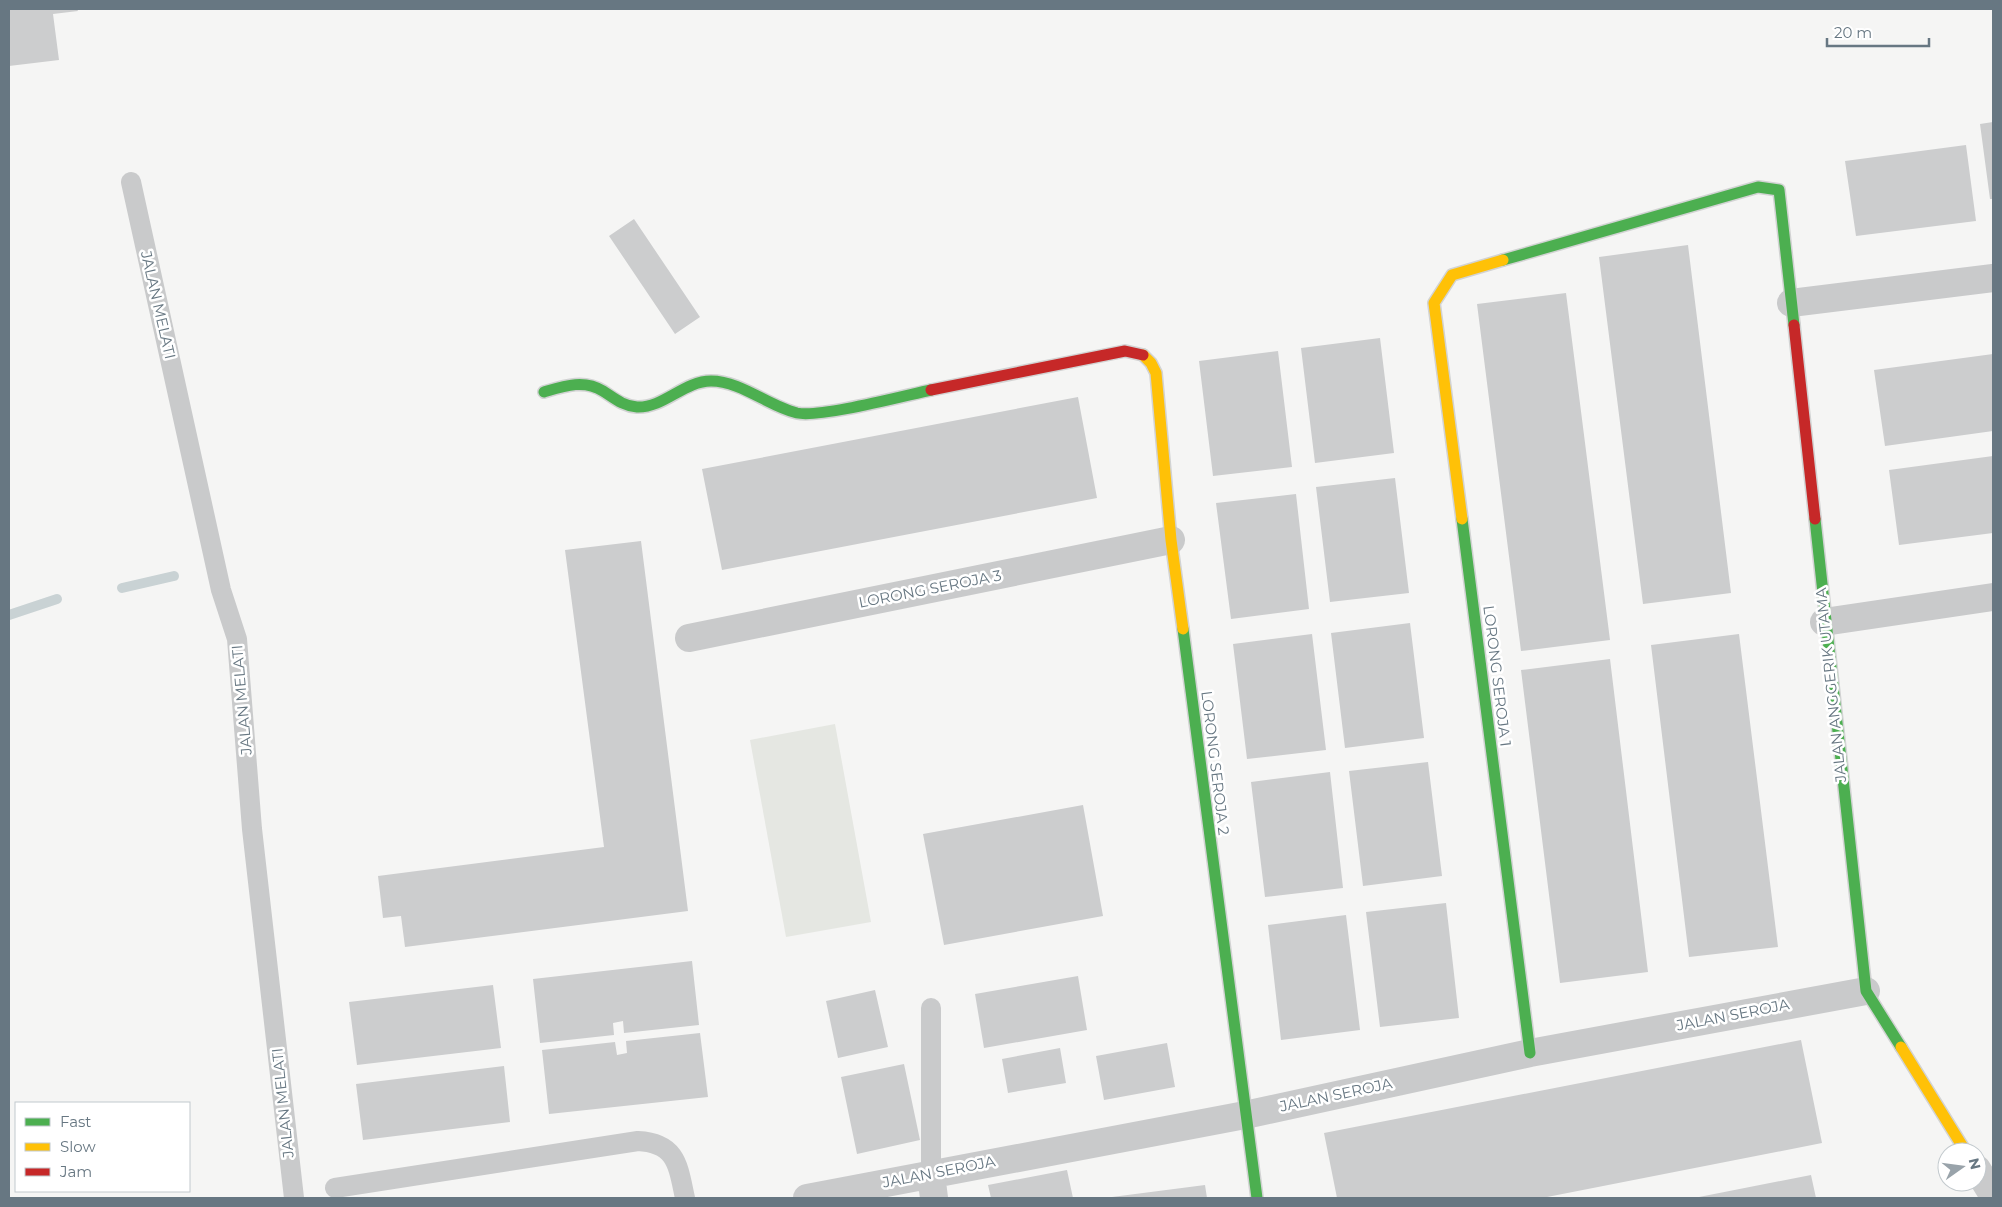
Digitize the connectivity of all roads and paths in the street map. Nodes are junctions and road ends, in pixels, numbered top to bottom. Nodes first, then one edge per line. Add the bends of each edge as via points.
1 (131, 182) dead end
2 (1993, 278) edge
3 (1434, 303) joint
4 (1791, 303) junction
5 (544, 392) dead end
6 (1171, 540) junction
7 (1993, 597) edge
8 (1824, 622) junction
9 (689, 638) dead end
10 (1866, 991) junction
11 (931, 1008) dead end
12 (1530, 1053) junction
13 (1245, 1115) junction
14 (1960, 1142) edge
15 (932, 1186) edge
16 (336, 1188) dead end
17 (294, 1198) edge
18 (684, 1198) edge
19 (806, 1198) edge
20 (1257, 1198) edge

1 - 17 lane, JALAN MELATI via 222,590 237,639 252,829
2 - 4 street
3 - 4 street, JALAN ANGGERIK UTAMA via 1452,275 1758,187 1779,190
3 - 12 street, LORONG SEROJA 1
4 - 8 street, JALAN ANGGERIK UTAMA
5 - 6 street, LORONG SEROJA 2 via 579,384 600,389 617,403 641,407 692,385 717,381 792,412 808,415 1136,351 1146,355 1156,373
6 - 9 street, LORONG SEROJA 3
6 - 13 street, LORONG SEROJA 2
7 - 8 street
8 - 10 street, JALAN ANGGERIK UTAMA
10 - 12 street, JALAN SEROJA
10 - 14 street, JALAN ANGGERIK UTAMA
11 - 15 lane
12 - 13 street, JALAN SEROJA
13 - 15 street, JALAN SEROJA
13 - 20 street, LORONG SEROJA 2
15 - 19 street, JALAN SEROJA
16 - 18 lane via 638,1140 664,1146 674,1156

